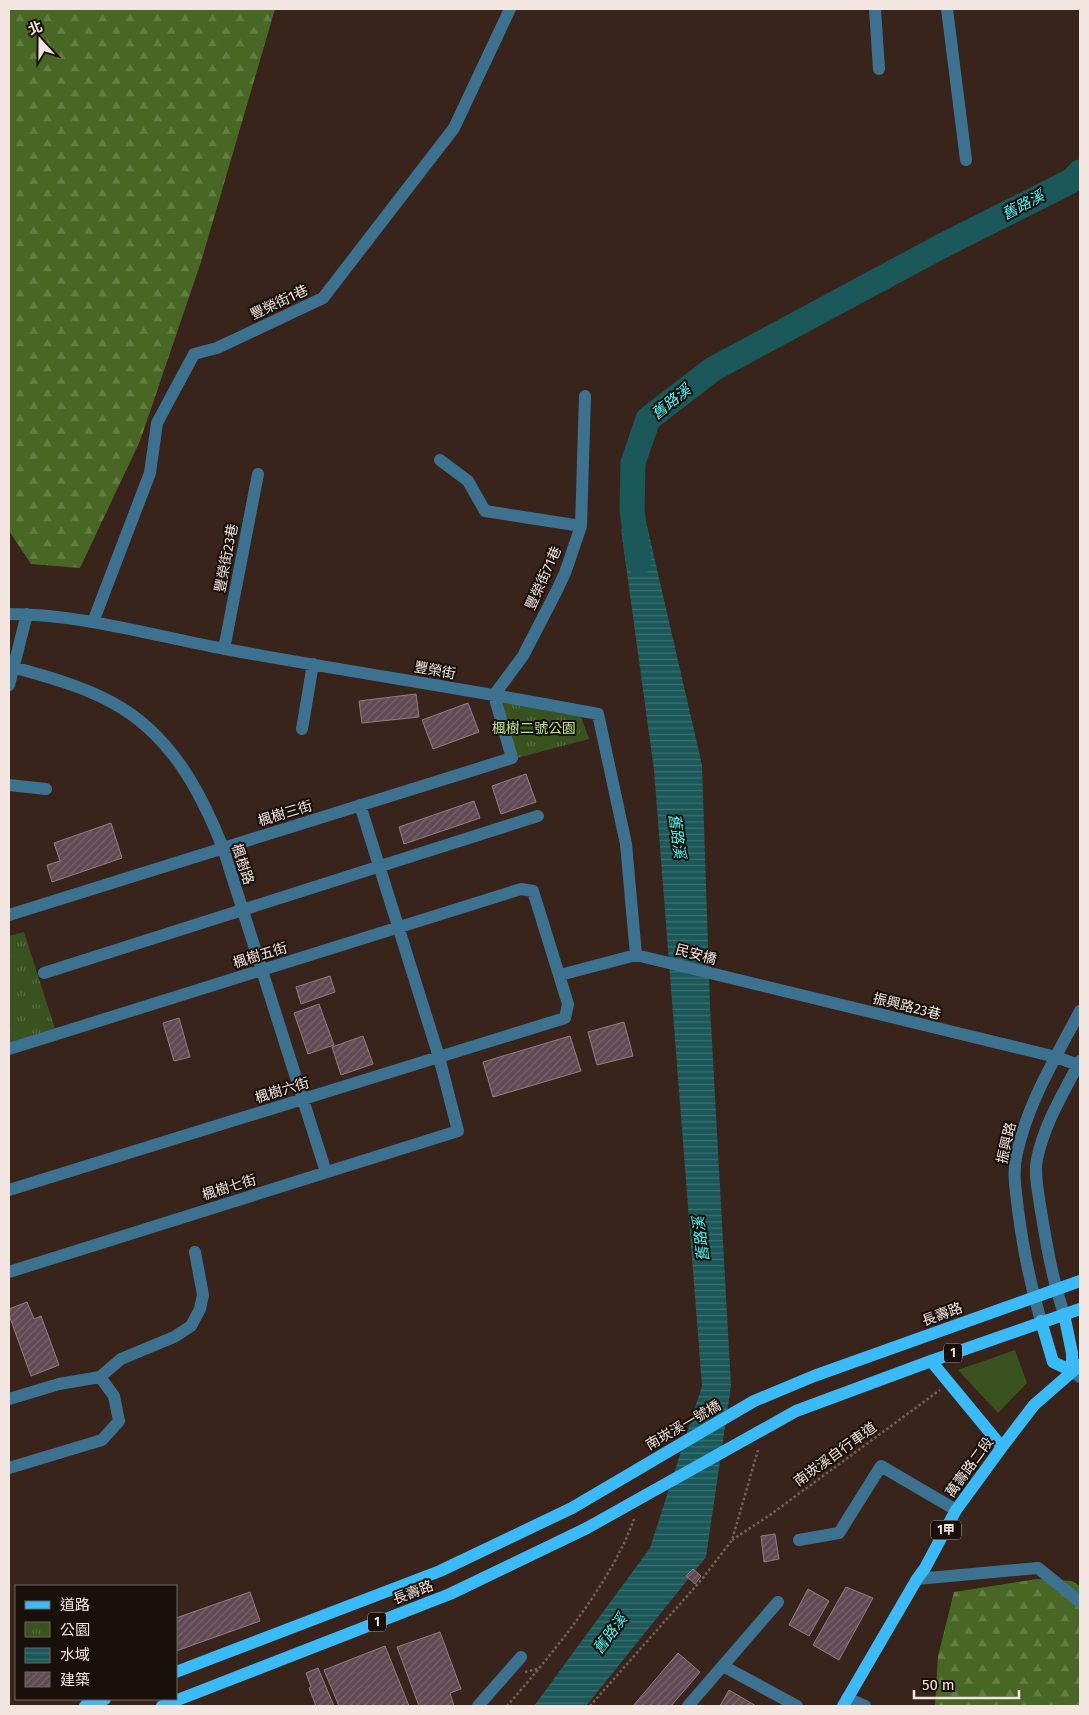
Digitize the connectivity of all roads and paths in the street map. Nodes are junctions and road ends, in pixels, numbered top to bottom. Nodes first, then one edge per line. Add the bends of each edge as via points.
1 (510, 9) edge
2 (875, 9) edge
3 (947, 9) edge
4 (879, 69) dead end
5 (966, 160) dead end
6 (585, 396) dead end
7 (440, 460) dead end
8 (258, 474) dead end
9 (581, 526) junction
10 (9, 614) edge
11 (27, 614) junction
12 (93, 622) junction
13 (224, 649) junction
14 (313, 664) junction
15 (10, 667) edge
16 (9, 685) edge
17 (494, 695) junction
18 (302, 729) dead end
19 (9, 785) edge
20 (46, 789) dead end
21 (360, 805) junction
22 (538, 816) dead end
23 (222, 848) junction
24 (379, 868) junction
25 (10, 910) edge
26 (242, 911) junction
27 (398, 928) junction
28 (636, 955) junction
29 (262, 970) junction
30 (44, 973) dead end
31 (560, 976) junction
32 (728, 978) joint
33 (1080, 1011) edge
34 (9, 1049) edge
35 (439, 1057) junction
36 (1056, 1057) junction
37 (1079, 1063) edge
38 (303, 1099) junction
39 (326, 1172) junction
40 (9, 1190) edge
41 (195, 1252) dead end
42 (9, 1272) edge
43 (1080, 1281) edge
44 (1056, 1288) junction
45 (1034, 1297) junction
46 (1080, 1309) edge
47 (1064, 1314) junction
48 (1041, 1321) junction
49 (931, 1361) junction
50 (1078, 1371) edge
51 (814, 1376) joint
52 (100, 1377) junction
53 (950, 1383) junction
54 (9, 1399) edge
55 (1002, 1447) junction
56 (758, 1450) dead end
57 (9, 1468) edge
58 (572, 1508) joint
59 (956, 1510) junction
60 (634, 1519) dead end
61 (732, 1540) junction
62 (799, 1540) dead end
63 (917, 1579) junction
64 (778, 1602) dead end
65 (1080, 1602) edge
66 (521, 1657) dead end
67 (723, 1666) junction
68 (178, 1671) edge
69 (102, 1700) edge
70 (177, 1700) edge
71 (178, 1700) edge
72 (845, 1702) edge
73 (86, 1706) edge
74 (162, 1706) edge
75 (478, 1706) edge
76 (507, 1706) edge
77 (590, 1706) edge
78 (688, 1706) edge
79 (797, 1706) edge
80 (864, 1706) edge

1 - 12 street, 豐榮街1巷 via 454,128 323,298 218,348 194,354 157,423 150,473
2 - 4 street
3 - 5 street
6 - 9 street, 豐榮街71巷
7 - 9 street via 468,481 485,511
8 - 13 street, 豐榮街23巷
9 - 17 street, 豐榮街71巷 via 565,573 523,656
10 - 11 street, 豐榮街
11 - 12 street, 豐榮街
11 - 15 street
12 - 13 street, 豐榮街
13 - 14 street, 豐榮街
14 - 17 street, 豐榮街
14 - 18 street
15 - 16 street
15 - 23 street, 楓樹路 via 78,687 113,703 139,721 165,744 193,784 208,811
17 - 21 street, 楓樹三街 via 512,758
17 - 28 street, 豐榮街 via 598,714 626,844
19 - 20 street
21 - 23 street, 楓樹三街
21 - 24 street
22 - 24 street
23 - 25 street, 楓樹三街
23 - 26 street, 楓樹路
24 - 26 street
24 - 27 street
26 - 29 street, 楓樹路
26 - 30 street
27 - 29 street, 楓樹五街
27 - 31 street, 楓樹五街 via 521,889 533,891
27 - 35 street
28 - 31 street
28 - 32 street, 民安橋
29 - 34 street, 楓樹五街
29 - 38 street, 楓樹路
31 - 35 street, 楓樹六街 via 568,1004 565,1018
32 - 36 street, 振興路23巷
33 - 36 street, 振興路
35 - 38 street, 楓樹六街
35 - 39 street, 楓樹七街 via 458,1131
36 - 37 street, 振興路23巷
36 - 45 street, 振興路 via 1031,1106 1016,1154 1014,1176 1023,1252
37 - 44 street via 1048,1122 1035,1173
38 - 39 street, 楓樹路
38 - 40 street, 楓樹六街
39 - 42 street, 楓樹七街
41 - 52 street via 203,1295 191,1326 174,1337 121,1359
43 - 44 main road, 長壽路 / 1
44 - 45 main road, 長壽路 / 1
44 - 47 street
45 - 48 street, 振興路
45 - 51 main road, 長壽路 / 1
46 - 47 main road, 1
47 - 48 main road, 1
47 - 50 main road
48 - 49 main road, 1
48 - 50 main road via 1053,1362
49 - 53 main road
49 - 71 main road, 長壽路 / 1 via 796,1412 588,1528 450,1594
50 - 55 main road, 萬壽路二段 / 1甲 via 1034,1405
51 - 58 main road, 南崁溪一號橋 / 1 via 754,1401
52 - 54 street via 59,1384
52 - 57 street via 114,1396 119,1421 102,1440
53 - 55 main road
53 - 61 path, 南崁溪自行車道
55 - 59 main road, 萬壽路二段 / 1甲
56 - 61 path, 南崁溪自行車道
58 - 68 main road, 長壽路 / 1 via 440,1571
59 - 62 street via 881,1466 839,1533
59 - 63 main road, 萬壽路二段 / 1甲
60 - 76 path via 614,1562 583,1611
61 - 77 path, 南崁溪自行車道 via 703,1578
63 - 65 street via 1038,1568
63 - 72 main road, 萬壽路二段 / 1甲
64 - 67 street
66 - 75 street
67 - 78 street
67 - 79 street
69 - 73 main road
70 - 74 main road, 長壽路 / 1
72 - 80 street

